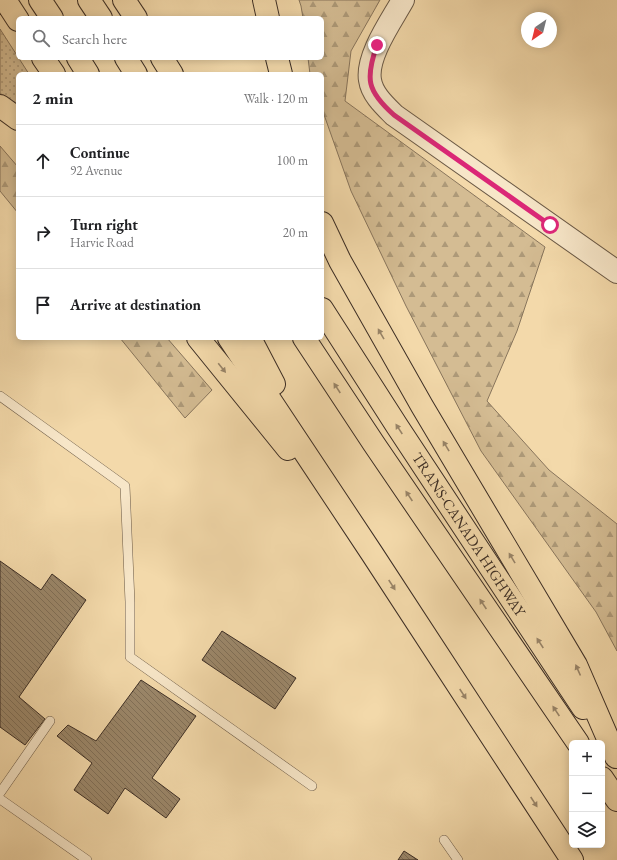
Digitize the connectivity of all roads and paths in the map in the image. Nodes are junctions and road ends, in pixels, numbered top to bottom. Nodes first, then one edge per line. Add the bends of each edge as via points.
1 (5, 0) edge
2 (40, 0) edge
3 (89, 0) edge
4 (124, 0) edge
5 (264, 0) edge
6 (404, 0) edge
7 (51, 16) edge
8 (100, 16) edge
9 (135, 16) edge
10 (268, 16) edge
11 (16, 17) edge
12 (44, 60) edge
13 (79, 60) edge
14 (127, 60) edge
15 (163, 60) edge
16 (278, 60) edge
17 (53, 72) edge
18 (87, 72) edge
19 (135, 72) edge
20 (171, 72) edge
21 (280, 72) edge
22 (0, 106) edge
23 (16, 118) edge
24 (324, 227) edge
25 (617, 272) edge
26 (324, 312) edge
27 (200, 340) edge
28 (230, 340) edge
29 (251, 340) edge
30 (305, 340) edge
31 (0, 396) edge
32 (324, 481) junction
33 (371, 552) junction
34 (50, 721) dead end
35 (576, 740) edge
36 (616, 758) edge
37 (605, 782) edge
38 (312, 786) dead end
39 (0, 793) edge
40 (0, 799) edge
41 (617, 800) edge
42 (444, 840) dead end
43 (86, 860) edge
44 (458, 860) edge
45 (572, 860) edge

1 - 11 highway
2 - 7 highway
3 - 8 highway
4 - 9 highway
5 - 10 highway
6 - 25 street via 377,45 371,62 370,80 375,94 394,115
12 - 17 highway
13 - 18 highway
14 - 19 highway
15 - 20 highway
16 - 21 highway
22 - 23 highway
36 -> 24 highway via 576,666 422,406 340,262
36 -> 26 highway, TRANS-CANADA HIGHWAY
27 -> 33 highway
28 - 32 highway
29 - 32 highway
35 -> 30 highway, TRANS-CANADA HIGHWAY
31 - 38 lane via 125,486 130,657
32 - 33 highway
33 -> 45 highway
34 - 39 lane
37 - 41 highway
40 - 43 lane
42 - 44 lane

